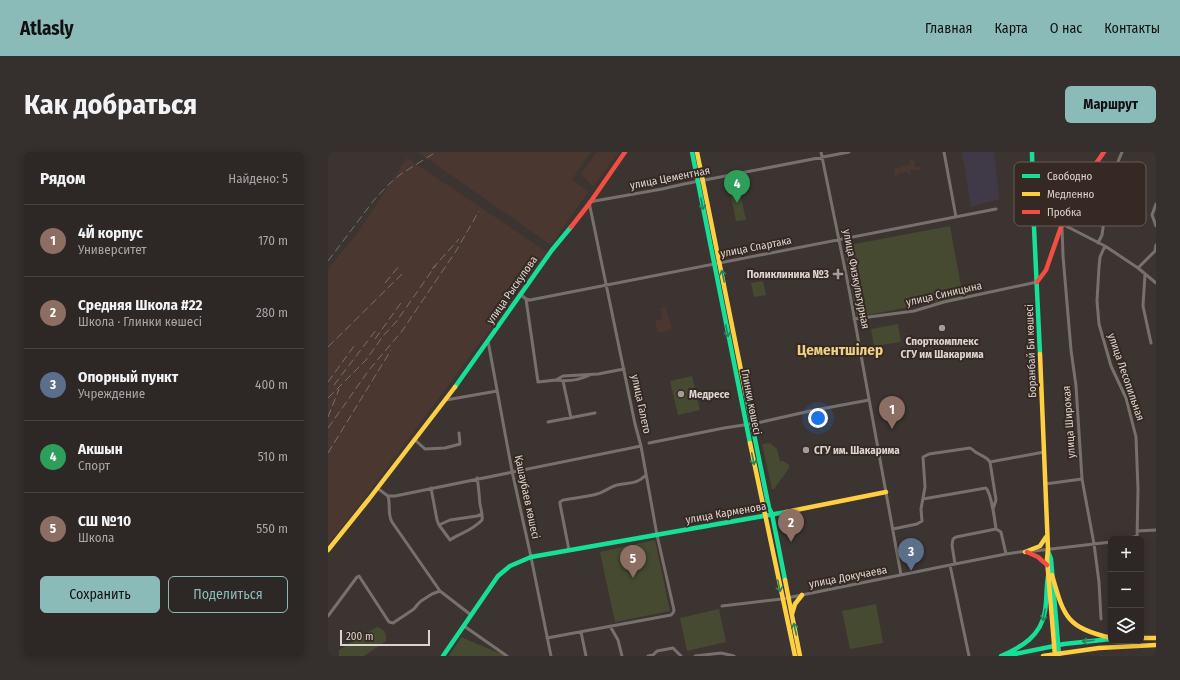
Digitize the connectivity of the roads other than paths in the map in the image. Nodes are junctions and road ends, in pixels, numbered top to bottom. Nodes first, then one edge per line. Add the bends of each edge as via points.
1 (625, 152) edge
2 (692, 152) edge
3 (697, 152) edge
4 (821, 152) edge
5 (849, 152) edge
6 (944, 152) edge
7 (1032, 152) edge
8 (1104, 152) edge
9 (1122, 152) edge
10 (822, 157) junction
11 (1032, 162) edge
12 (1097, 162) edge
13 (1118, 162) edge
14 (700, 181) junction
15 (589, 202) junction
16 (1156, 204) edge
17 (996, 210) dead end
18 (956, 217) junction
19 (1034, 226) edge
20 (1061, 226) edge
21 (1062, 226) edge
22 (1066, 226) edge
23 (1103, 226) edge
24 (1156, 226) edge
25 (839, 239) junction
26 (1098, 243) junction
27 (1156, 245) edge
28 (1104, 246) junction
29 (720, 263) junction
30 (713, 264) junction
31 (1138, 268) junction
32 (1145, 274) junction
33 (1037, 282) junction
34 (1156, 283) edge
35 (607, 285) junction
36 (520, 294) junction
37 (526, 299) junction
38 (854, 319) junction
39 (488, 341) junction
40 (1151, 343) dead end
41 (624, 369) junction
42 (594, 374) junction
43 (556, 380) junction
44 (563, 381) junction
45 (497, 391) junction
46 (444, 400) junction
47 (869, 400) junction
48 (595, 413) dead end
49 (571, 418) junction
50 (548, 422) dead end
51 (753, 424) junction
52 (746, 425) junction
53 (459, 433) dead end
54 (414, 439) junction
55 (649, 443) dead end
56 (641, 446) junction
57 (1044, 452) junction
58 (990, 462) junction
59 (512, 471) junction
60 (646, 475) junction
61 (477, 478) junction
62 (1082, 479) junction
63 (1045, 484) junction
64 (376, 488) junction
65 (431, 488) junction
66 (886, 492) junction
67 (390, 496) junction
68 (923, 498) junction
69 (993, 509) junction
70 (482, 514) junction
71 (772, 514) junction
72 (765, 516) junction
73 (439, 524) junction
74 (893, 528) junction
75 (996, 529) junction
76 (1156, 530) edge
77 (1137, 531) junction
78 (1047, 532) junction
79 (658, 535) junction
80 (1137, 536) edge
81 (1108, 542) edge
82 (1094, 544) junction
83 (1048, 549) junction
84 (328, 550) edge
85 (569, 550) junction
86 (1025, 552) junction
87 (1006, 554) junction
88 (531, 557) junction
89 (955, 564) junction
90 (950, 565) junction
91 (1047, 565) junction
92 (901, 575) junction
93 (1050, 576) junction
94 (440, 592) junction
95 (802, 595) junction
96 (788, 598) junction
97 (782, 599) junction
98 (722, 606) dead end
99 (471, 615) junction
100 (328, 616) edge
101 (792, 616) junction
102 (1101, 619) dead end
103 (464, 626) junction
104 (610, 626) junction
105 (581, 632) junction
106 (1108, 637) edge
107 (547, 638) junction
108 (1108, 638) edge
109 (1144, 638) edge
110 (1156, 638) edge
111 (1156, 645) edge
112 (1053, 655) edge
113 (443, 656) edge
114 (507, 656) edge
115 (551, 656) edge
116 (586, 656) edge
117 (622, 656) edge
118 (648, 656) edge
119 (681, 656) edge
120 (696, 656) edge
121 (734, 656) edge
122 (795, 656) edge
123 (801, 656) edge
124 (969, 656) edge
125 (1001, 656) edge
126 (1005, 656) edge
127 (1044, 656) edge
128 (1059, 656) edge

1 - 15 main road, улица Рыскулова
2 - 14 main road, Глинки көшесі
3 - 14 main road, Глинки көшесі
4 - 10 street, улица Физкультурная
5 - 10 street, улица Цементная
6 - 18 street
7 - 11 main road, Боранбай Би көшесі
8 - 12 main road
9 - 13 street
10 - 14 street, улица Цементная
10 - 25 street, улица Физкультурная
14 - 15 street, улица Цементная
14 - 29 main road, Глинки көшесі
14 -> 30 main road, Глинки көшесі
15 - 35 street, улица Галето
15 - 36 main road, улица Рыскулова
16 - 24 street via 1152,215
17 - 18 street, улица Спартака
18 - 25 street, улица Спартака
19 - 33 main road, Боранбай Би көшесі
20 - 33 main road via 1046,270
21 - 62 street, улица Широкая
22 - 26 street
23 - 26 street
25 - 29 street, улица Спартака
25 - 38 street, улица Физкультурная
26 - 28 street
27 - 31 street via 1155,251
28 - 31 street
28 - 77 street, улица Лесопильная via 1099,267 1099,324 1111,366 1126,398 1136,438
29 - 30 street, улица Спартака
51 -> 29 main road, Глинки көшесі
30 - 35 street, улица Спартака
30 -> 52 main road, Глинки көшесі
31 - 32 street
32 - 34 street
32 - 40 street via 1143,306
33 - 38 street, улица Синицына via 914,310
33 - 57 main road, Боранбай Би көшесі
35 - 37 street, улица Спартака
35 - 41 street, улица Галето
36 - 37 street
36 - 39 main road, улица Рыскулова
37 - 43 street via 538,382
38 - 47 street, улица Физкультурная
39 - 45 street, Қашаубаев көшесі
39 - 46 main road, улица Рыскулова
41 - 42 street
41 - 56 street, улица Галето
42 - 43 street via 563,376
42 - 44 street
43 - 44 street
44 - 49 street
45 - 46 street
45 - 59 street, Қашаубаев көшесі
46 - 54 main road, улица Рыскулова
47 - 51 street
47 - 66 street, улица Физкультурная
48 - 49 street
49 - 50 street
51 - 52 street
51 - 71 main road, Глинки көшесі
52 - 55 street
52 -> 72 main road, Глинки көшесі
53 - 54 street via 460,444 445,448 425,449
54 - 64 main road, улица Рыскулова
56 - 59 street
56 - 60 street, улица Галето
57 - 58 street
57 - 63 main road, Боранбай Би көшесі
58 - 68 street via 988,458 970,448 923,457
58 - 69 street via 996,500
59 - 61 street
59 - 88 street, Қашаубаев көшесі
60 - 79 street, улица Галето
60 - 85 street via 640,480 616,485 598,494 560,502
61 - 65 street
61 - 70 street
62 - 63 street
62 - 82 street, улица Широкая
63 - 78 main road, Боранбай Би көшесі
64 - 67 street
64 - 84 main road, улица Рыскулова
65 - 67 street
65 - 73 street
66 - 71 main road, улица Карменова
66 - 74 street, улица Физкультурная
67 - 94 street via 389,511 392,522
68 - 69 street via 986,488
68 - 74 street via 922,521
69 - 75 street
70 - 73 street
70 - 73 street via 480,522 450,540
71 - 72 main road, улица Карменова
71 - 96 main road, Глинки көшесі
72 - 79 main road, улица Карменова
72 -> 97 main road, Глинки көшесі
74 - 92 street, улица Физкультурная
75 - 87 street via 1001,532
75 - 89 street via 954,538 952,545
76 - 77 street
77 - 80 street, улица Лесопильная
78 - 83 main road, Боранбай Би көшесі
78 - 86 main road via 1039,547
79 - 85 main road, улица Карменова
79 - 104 street, улица Галето via 673,613
81 - 82 street, улица Докучаева
82 - 83 street, улица Докучаева
82 - 102 street, улица Широкая
83 - 86 street, улица Докучаева
83 - 91 main road, Боранбай Би көшесі
83 - 93 main road, Боранбай Би көшесі via 1051,559
85 - 88 main road, улица Карменова
86 - 87 street, улица Докучаева
86 - 91 main road via 1041,558
87 - 89 street, улица Докучаева
88 - 99 main road, улица Карменова via 502,571
88 - 107 street, Қашаубаев көшесі
89 - 90 street, улица Докучаева
90 - 92 street, улица Докучаева
90 - 124 street
91 - 93 main road, Боранбай Би көшесі
92 - 95 street, улица Докучаева
93 - 106 main road via 1060,604 1075,626
93 - 112 main road, Боранбай Би көшесі
93 -> 125 main road via 1045,612 1038,632 1024,646
93 - 128 main road, Боранбай Би көшесі
94 - 99 street
94 - 100 street via 432,594 391,623 360,576
95 - 96 street, улица Докучаева
95 - 101 main road via 795,604
96 - 97 street, улица Докучаева
96 - 101 main road, Глинки көшесі
97 - 98 street, улица Докучаева
97 - 122 main road, Глинки көшесі
99 - 103 main road, улица Карменова
123 -> 101 main road, Глинки көшесі
103 - 113 main road, улица Карменова
103 - 114 street
104 - 105 street
104 - 117 street via 618,640
105 - 107 street
105 - 116 street
107 - 115 street, Қашаубаев көшесі
108 -> 126 main road
109 - 110 main road
111 - 112 main road via 1123,646
112 - 127 main road
118 - 119 street via 657,651 673,648
120 - 121 street via 721,653

